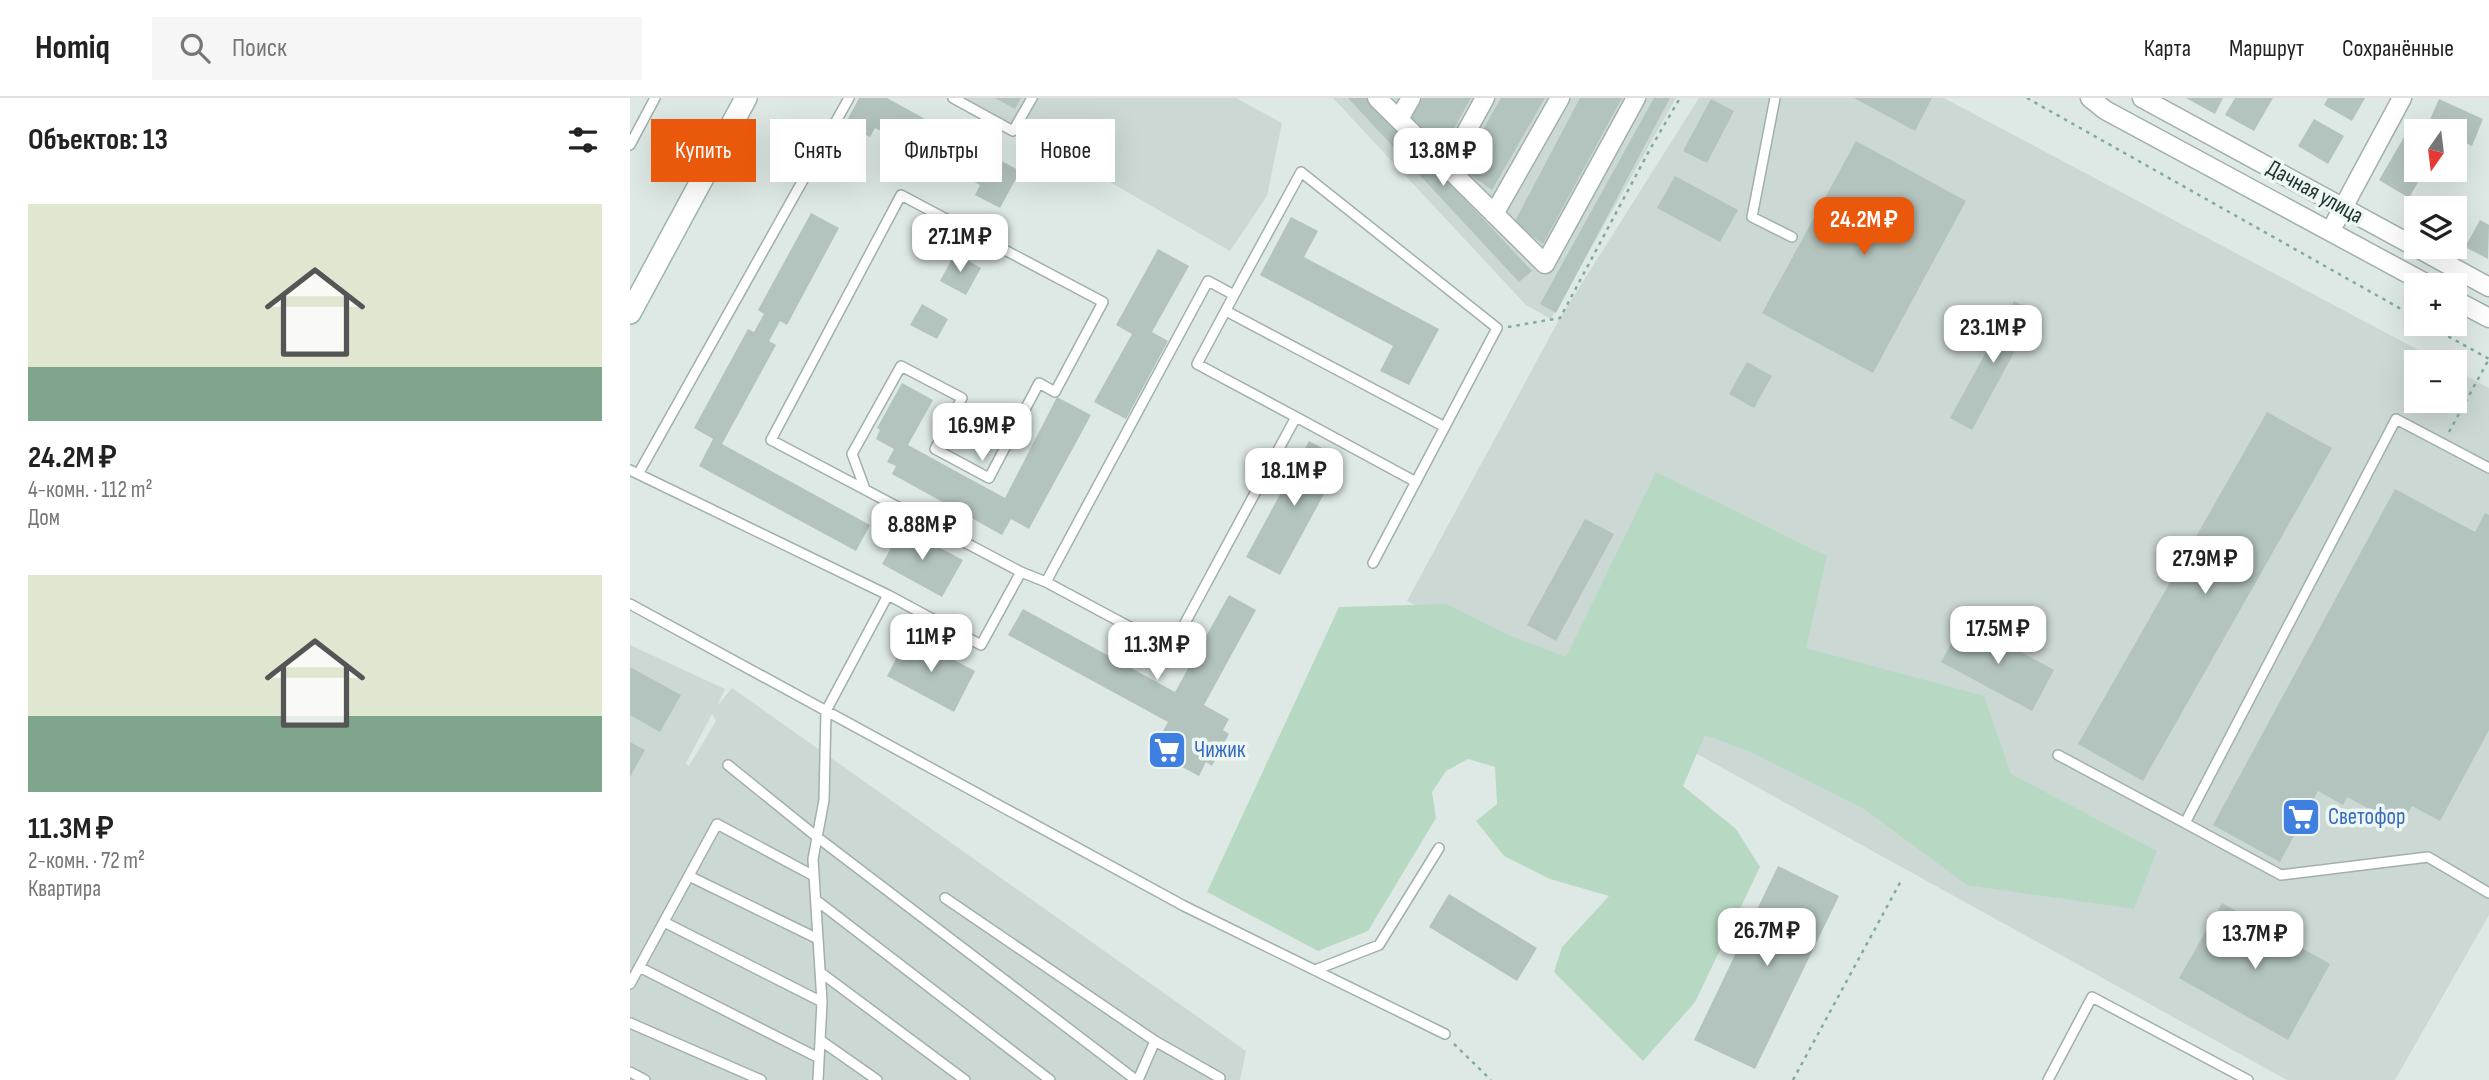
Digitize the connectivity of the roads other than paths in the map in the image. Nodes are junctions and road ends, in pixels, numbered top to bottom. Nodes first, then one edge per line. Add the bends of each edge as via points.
1 (655, 98) edge
2 (746, 98) edge
3 (849, 98) edge
4 (953, 98) edge
5 (1032, 98) edge
6 (1377, 98) edge
7 (1411, 98) edge
8 (1485, 98) edge
9 (1560, 98) edge
10 (1636, 98) edge
11 (1775, 98) edge
12 (2090, 98) edge
13 (2142, 98) edge
14 (2402, 98) edge
15 (1399, 120) junction
16 (630, 145) edge
17 (1447, 167) junction
18 (2343, 207) junction
19 (1494, 214) junction
20 (2331, 230) junction
21 (1792, 237) dead end
22 (2408, 273) edge
23 (2489, 287) edge
24 (1234, 295) junction
25 (2467, 306) edge
26 (631, 308) edge
27 (1226, 311) junction
28 (2489, 318) edge
29 (1296, 417) junction
30 (1445, 427) junction
31 (2489, 468) edge
32 (642, 469) dead end
33 (630, 470) edge
34 (1416, 482) junction
35 (865, 489) junction
36 (1373, 563) dead end
37 (1021, 572) junction
38 (1046, 582) junction
39 (888, 595) junction
40 (630, 604) edge
41 (826, 710) junction
42 (2058, 755) dead end
43 (727, 765) dead end
44 (2185, 823) junction
45 (817, 837) junction
46 (1439, 848) dead end
47 (689, 876) junction
48 (814, 876) junction
49 (2489, 893) edge
50 (945, 898) dead end
51 (816, 900) junction
52 (664, 922) junction
53 (818, 939) junction
54 (639, 967) junction
55 (1315, 970) junction
56 (820, 972) junction
57 (630, 984) edge
58 (822, 1002) junction
59 (630, 1023) edge
60 (1445, 1034) road end
61 (820, 1040) junction
62 (1155, 1041) junction
63 (819, 1058) junction
64 (630, 1072) edge
65 (1220, 1078) dead end
66 (645, 1080) edge
67 (761, 1080) edge
68 (818, 1080) edge
69 (877, 1080) edge
70 (965, 1080) edge
71 (1050, 1080) edge
72 (1137, 1080) edge
73 (2048, 1080) edge
74 (2248, 1080) edge

1 - 16 lane
2 - 26 street
3 - 32 lane
4 - 5 lane via 1013,131
6 - 15 street
7 - 15 street
8 - 17 street
9 - 19 street
10 - 19 street via 1545,264
11 - 21 lane via 1752,217
12 - 20 street, Дачная улица
13 - 18 street, Дачная улица
14 - 18 street
15 - 17 street
17 - 19 street
18 - 20 street
18 - 23 street, Дачная улица
20 - 22 street, Дачная улица
24 - 27 lane
24 - 30 lane via 1301,172 1497,328
24 - 38 lane via 1208,281
25 - 28 street
27 - 29 lane via 1197,364
27 - 30 lane
29 - 34 lane
29 - 38 lane via 1171,649
30 - 34 lane
31 - 44 lane via 2396,419
33 - 39 lane
34 - 36 lane
35 - 35 lane via 771,440 901,195 1103,302 1055,392 1039,383 989,478 935,449 962,398 901,366 852,454
35 - 37 lane
37 - 38 lane
37 - 39 lane via 981,645
39 - 41 lane
40 - 41 lane
41 - 45 lane via 824,800
41 - 55 lane via 1184,906
42 - 44 lane
43 - 45 lane
44 - 49 lane via 2281,875 2427,857
45 - 48 lane
45 - 72 lane
46 - 55 lane via 1379,945
47 - 48 lane via 717,824
47 - 52 lane
47 - 53 lane
48 - 51 lane
50 - 62 lane
51 - 53 lane
51 - 71 lane
52 - 54 lane
52 - 58 lane
53 - 56 lane
54 - 57 lane
54 - 63 lane
55 - 60 lane
56 - 58 lane
56 - 70 lane
58 - 61 lane
59 - 67 lane
61 - 63 lane
61 - 69 lane
62 - 65 lane
62 - 72 lane
63 - 68 lane
64 - 66 lane
73 - 74 lane via 2092,997

